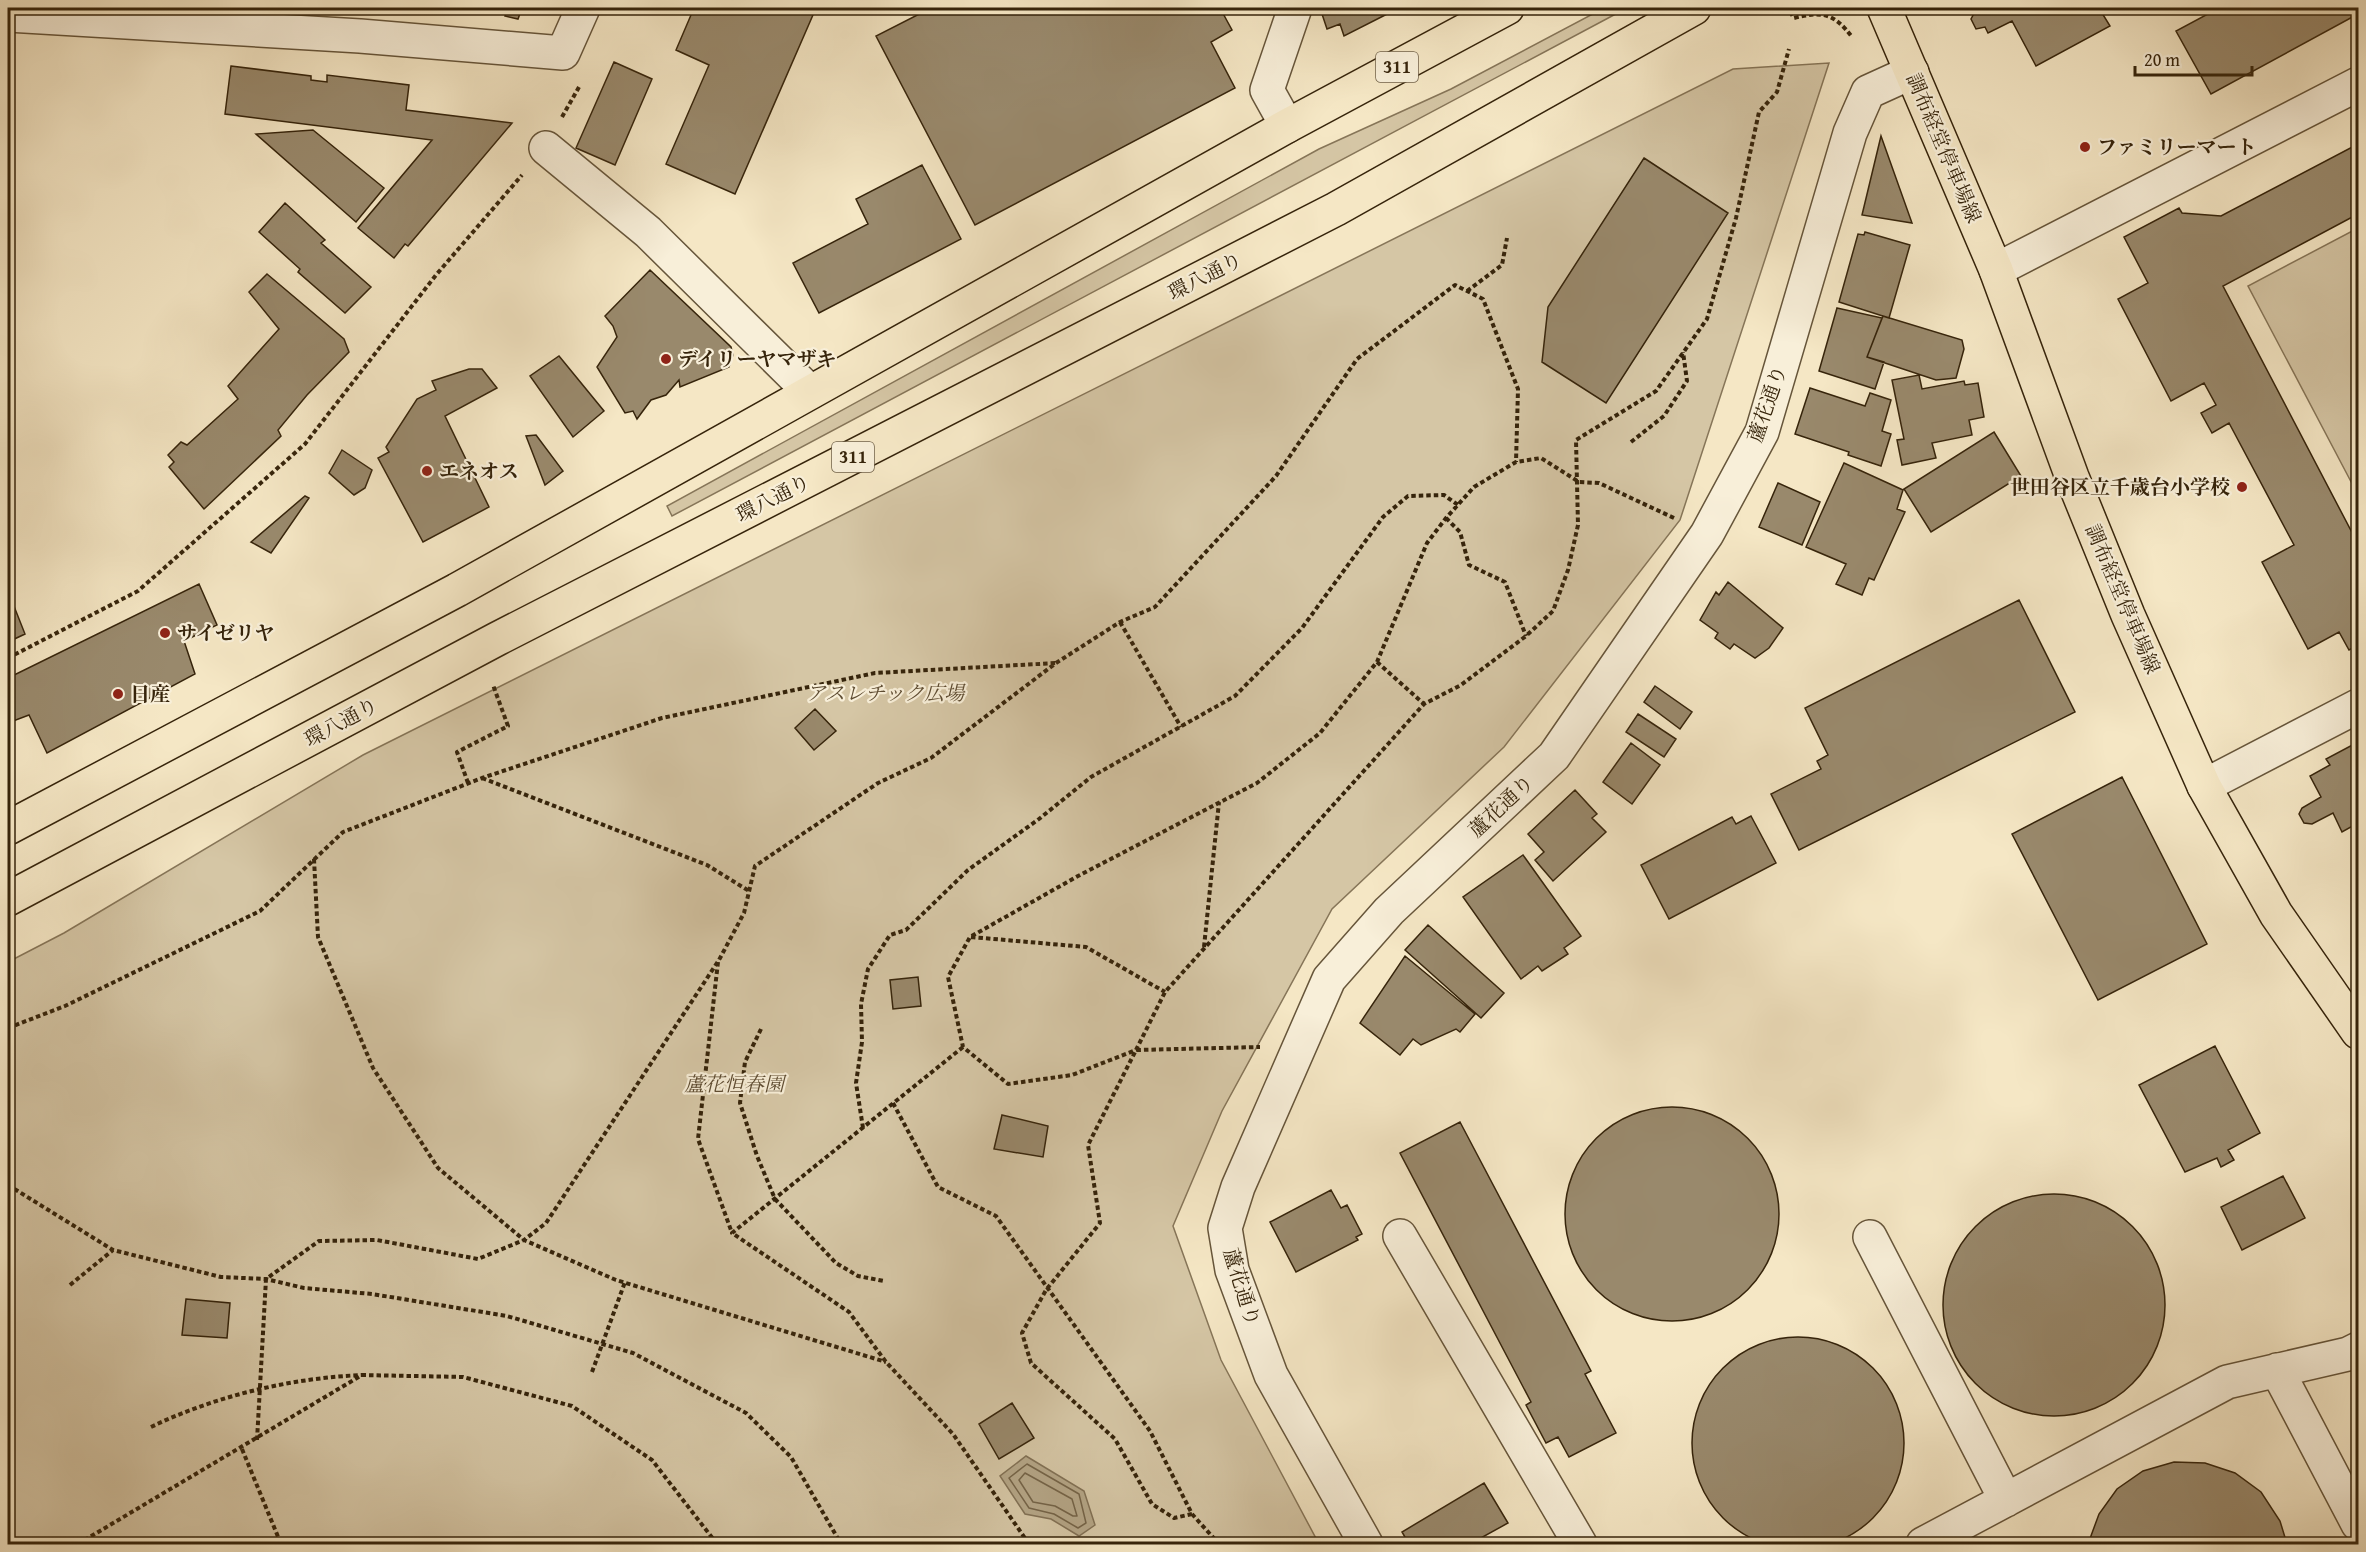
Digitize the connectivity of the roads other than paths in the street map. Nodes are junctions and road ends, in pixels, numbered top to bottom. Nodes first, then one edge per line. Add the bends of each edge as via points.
1 (583, 8) edge
2 (1295, 8) edge
3 (1507, 8) edge
4 (1694, 8) edge
5 (1884, 8) edge
6 (8, 15) edge
7 (1912, 72) junction
8 (2358, 84) edge
9 (1287, 126) junction
10 (546, 148) road end
11 (1996, 270) junction
12 (810, 392) junction
13 (2358, 706) edge
14 (2204, 786) junction
15 (8, 828) edge
16 (8, 899) edge
17 (2358, 1032) edge
18 (1400, 1236) dead end
19 (1870, 1237) dead end
20 (2358, 1349) edge
21 (2277, 1370) junction
22 (2006, 1500) junction
23 (2358, 1524) edge
24 (1366, 1545) edge
25 (1580, 1545) edge
26 (1923, 1545) edge

1 - 6 street via 563,53 360,36
2 - 9 street via 1267,90
3 - 9 main road, 311
4 - 16 main road, 環八通り / 311 via 1336,209 508,634
5 - 7 main road, 調布経堂停車場線
7 - 11 main road, 調布経堂停車場線
7 - 24 street, 蘆花通り via 1868,92 1850,132 1762,432 1707,534 1554,756 1389,911 1329,980 1238,1187 1225,1228 1232,1270 1271,1375
8 - 11 street
9 - 12 main road, 311
10 - 12 street via 648,232
11 - 14 main road, 調布経堂停車場線 via 2072,477
12 - 15 main road, 311 via 457,590
13 - 14 street
14 - 17 main road, 調布経堂停車場線 via 2276,914
18 - 25 street
19 - 22 street
20 - 21 street
21 - 22 street via 2227,1382
21 - 23 street
22 - 26 street

